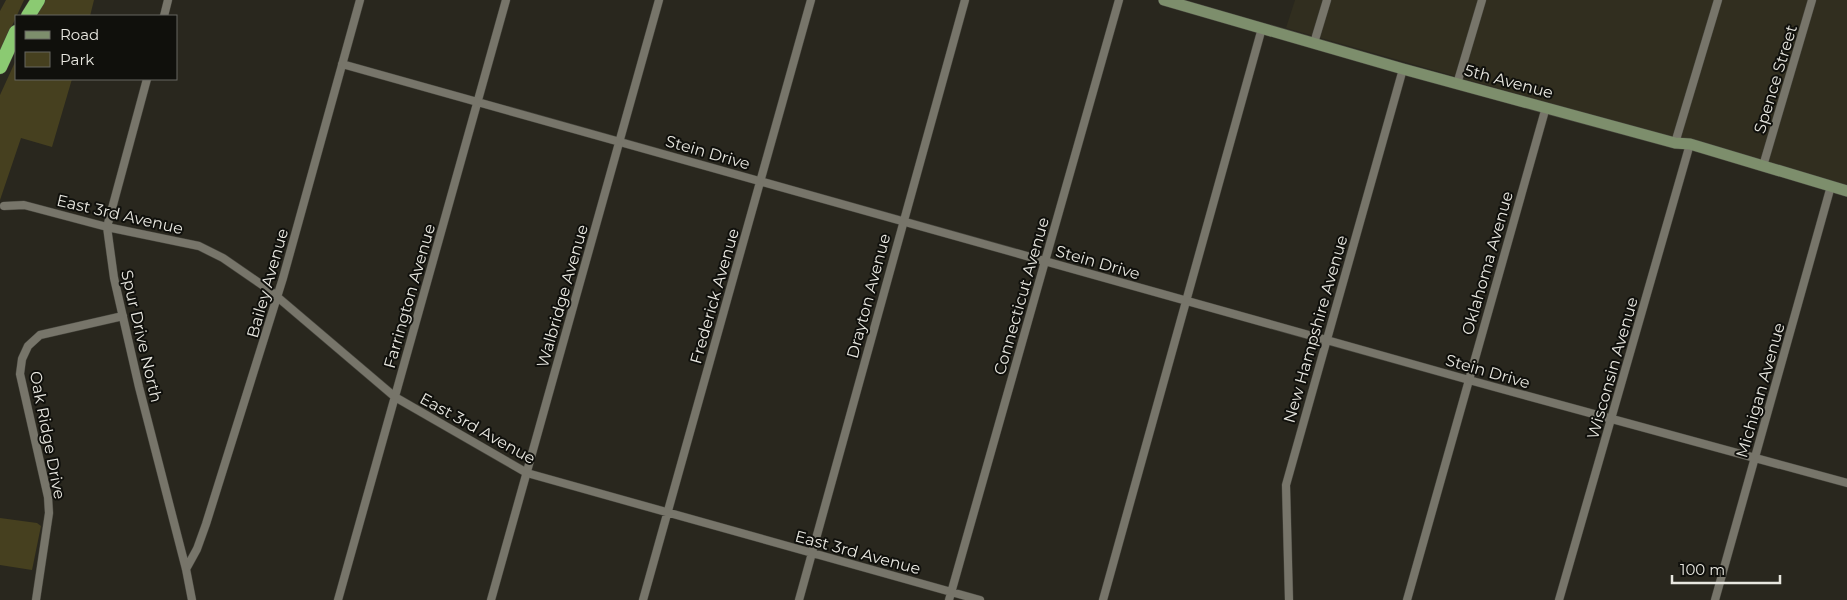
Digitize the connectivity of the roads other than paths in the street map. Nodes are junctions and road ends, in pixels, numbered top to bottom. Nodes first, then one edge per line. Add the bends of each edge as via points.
1 (31, 0) edge
2 (38, 0) edge
3 (168, 0) edge
4 (360, 0) edge
5 (506, 0) edge
6 (659, 0) edge
7 (811, 0) edge
8 (965, 0) edge
9 (1118, 0) edge
10 (1165, 0) edge
11 (1327, 0) edge
12 (1482, 0) edge
13 (1718, 0) edge
14 (1812, 0) edge
15 (24, 15) edge
16 (29, 15) edge
17 (164, 15) edge
18 (1262, 28) junction
19 (15, 34) edge
20 (15, 38) edge
21 (1314, 43) junction
22 (7, 53) junction
23 (342, 64) junction
24 (0, 67) edge
25 (1403, 69) junction
26 (147, 80) edge
27 (1457, 84) junction
28 (478, 102) junction
29 (1546, 107) junction
30 (621, 142) junction
31 (1675, 143) junction
32 (1690, 144) junction
33 (1763, 166) junction
34 (760, 181) junction
35 (1831, 186) junction
36 (1847, 191) edge
37 (4, 206) dead end
38 (902, 221) junction
39 (107, 227) junction
40 (1046, 261) junction
41 (278, 298) junction
42 (1186, 301) junction
43 (122, 316) junction
44 (1327, 340) junction
45 (1469, 380) junction
46 (395, 397) junction
47 (1612, 419) junction
48 (1755, 459) junction
49 (528, 473) junction
50 (1847, 483) edge
51 (668, 512) junction
52 (812, 554) junction
53 (186, 568) junction
54 (951, 592) junction
55 (36, 600) edge
56 (192, 600) edge
57 (338, 600) edge
58 (491, 600) edge
59 (643, 600) edge
60 (799, 600) edge
61 (949, 600) edge
62 (980, 600) edge
63 (1103, 600) edge
64 (1289, 600) edge
65 (1407, 600) edge
66 (1560, 600) edge
67 (1715, 600) edge

1 - 15 highway
2 - 16 highway
3 - 17 street
4 - 23 street, Bailey Avenue
5 - 28 street, Farrington Avenue
6 - 30 street, Walbridge Avenue
7 - 34 street, Frederick Avenue
8 - 38 street, Drayton Avenue
9 - 40 street, Connecticut Avenue
10 - 18 main road, 5th Avenue
11 - 21 street
12 - 27 street
13 - 31 street
14 - 33 street, Spence Street
18 - 21 main road, 5th Avenue
18 - 42 street
19 - 22 highway
20 - 22 highway
21 - 25 main road, 5th Avenue
22 - 24 highway
23 - 28 street, Stein Drive
23 - 41 street, Bailey Avenue
25 - 27 main road, 5th Avenue
25 - 44 street, New Hampshire Avenue
26 - 39 street, Spur Drive North
27 - 29 main road, 5th Avenue
28 - 30 street, Stein Drive
28 - 46 street, Farrington Avenue
29 - 31 main road, 5th Avenue
29 - 45 street, Oklahoma Avenue
30 - 34 street, Stein Drive
30 - 49 street, Walbridge Avenue
31 - 32 main road, 5th Avenue
32 - 33 main road, 5th Avenue
32 - 47 street, Wisconsin Avenue
33 - 35 main road, 5th Avenue
34 - 38 street, Stein Drive
34 - 51 street, Frederick Avenue
35 - 36 main road, 5th Avenue
35 - 48 street, Michigan Avenue
37 - 39 street, East 3rd Avenue via 24,205
38 - 40 street, Stein Drive
38 - 52 street, Drayton Avenue
39 - 41 street, East 3rd Avenue via 199,246 223,258
39 - 43 street, Spur Drive North
40 - 42 street, Stein Drive
40 - 54 street, Connecticut Avenue
41 - 46 street, East 3rd Avenue
41 - 53 street, Bailey Avenue via 206,524
42 - 44 street, Stein Drive
42 - 63 street
43 - 53 street, Spur Drive North
43 - 55 street, Oak Ridge Drive via 40,335 28,346 22,359 20,374 49,514
44 - 45 street, Stein Drive
44 - 64 street, New Hampshire Avenue via 1286,485
45 - 47 street, Stein Drive
45 - 65 street, Oklahoma Avenue
46 - 49 street, East 3rd Avenue
46 - 57 street, Farrington Avenue
47 - 48 street, Stein Drive
47 - 66 street, Wisconsin Avenue
48 - 50 street, Stein Drive
48 - 67 street, Michigan Avenue
49 - 51 street, East 3rd Avenue
49 - 58 street, Walbridge Avenue
51 - 52 street, East 3rd Avenue
51 - 59 street, Frederick Avenue
52 - 54 street, East 3rd Avenue
52 - 60 street, Drayton Avenue
53 - 56 street, Spur Drive North
54 - 61 street, Connecticut Avenue
54 - 62 street, East 3rd Avenue

